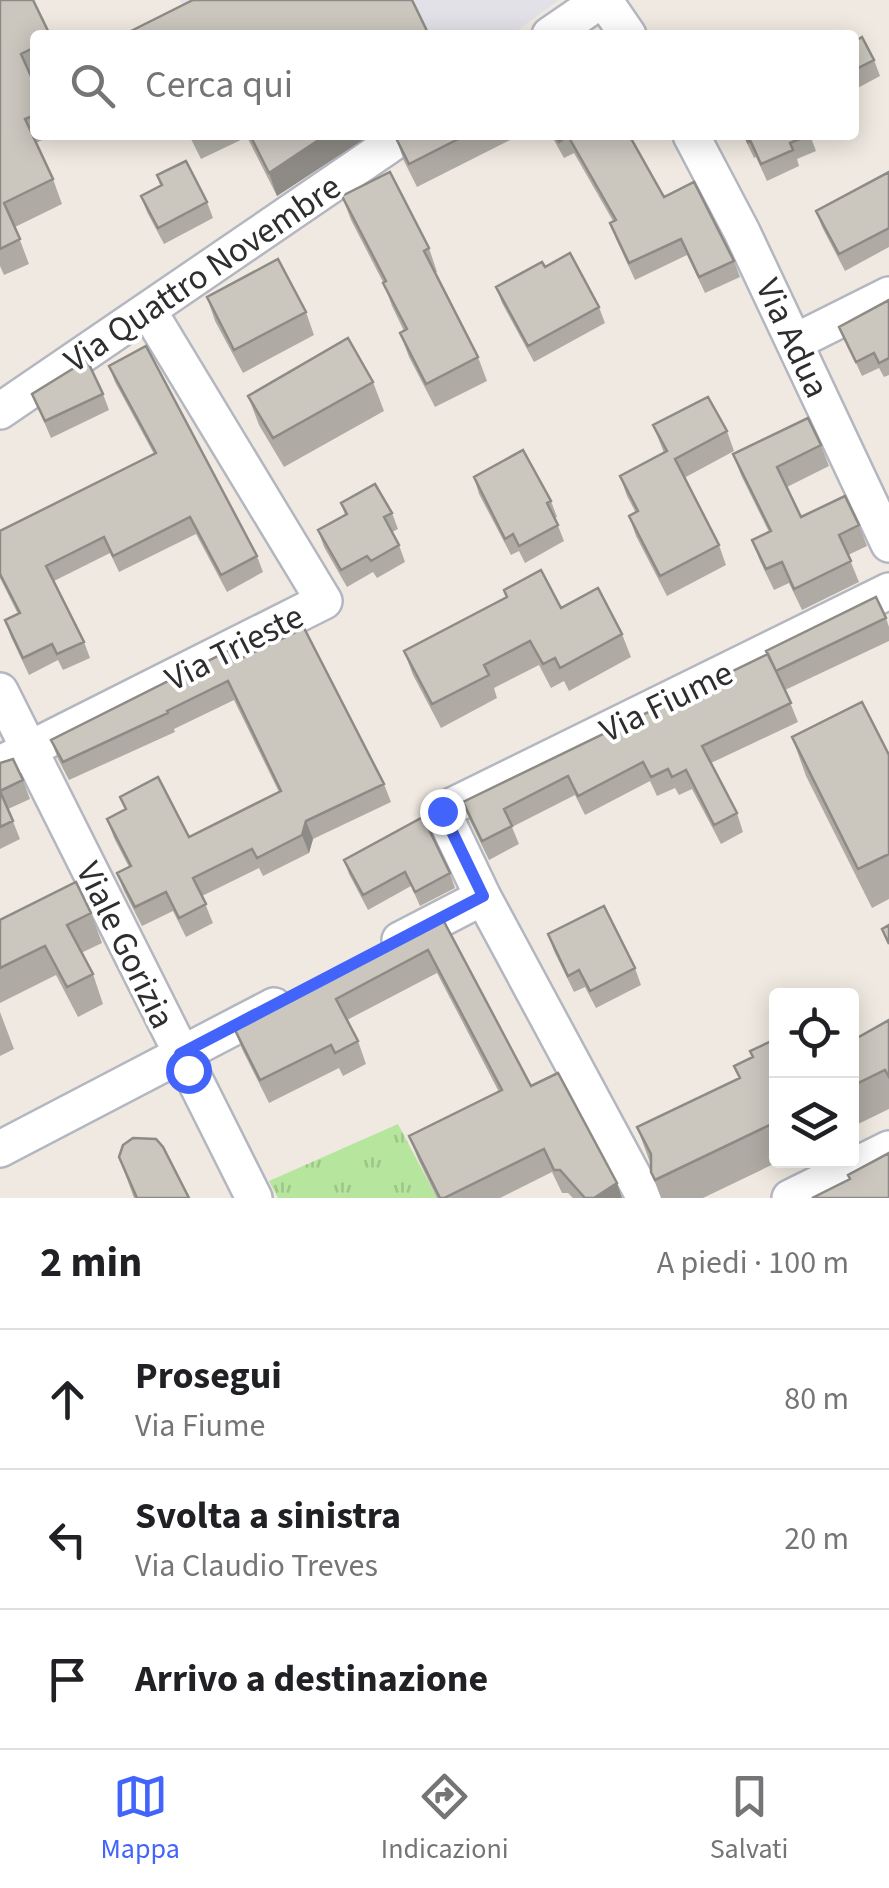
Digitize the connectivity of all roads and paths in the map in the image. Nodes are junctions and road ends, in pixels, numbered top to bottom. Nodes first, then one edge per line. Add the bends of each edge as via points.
1 (603, 0) edge
2 (558, 30) edge
3 (624, 30) edge
4 (397, 140) edge
5 (693, 140) edge
6 (889, 294) edge
7 (148, 310) junction
8 (795, 342) junction
9 (0, 412) edge
10 (889, 544) edge
11 (889, 591) edge
12 (0, 691) edge
13 (15, 757) edge
14 (483, 896) junction
15 (365, 958) edge
16 (298, 993) edge
17 (180, 1054) junction
18 (0, 1149) edge
19 (889, 1149) edge
20 (254, 1198) edge
21 (644, 1198) edge
22 (790, 1198) edge

1 - 2 street
1 - 3 street
4 - 7 street, Via Quattro Novembre
5 - 8 street, Via Adua
6 - 8 street
7 - 9 street, Via Quattro Novembre
7 - 13 street, Via Trieste via 324,601
8 - 10 street, Via Adua
11 - 14 street, Via Fiume via 442,811
12 - 13 street, Viale Gorizia
13 - 17 street, Viale Gorizia
14 - 15 street
14 - 21 street
16 - 17 street
17 - 18 street
17 - 20 street, Viale Gorizia
19 - 22 street

